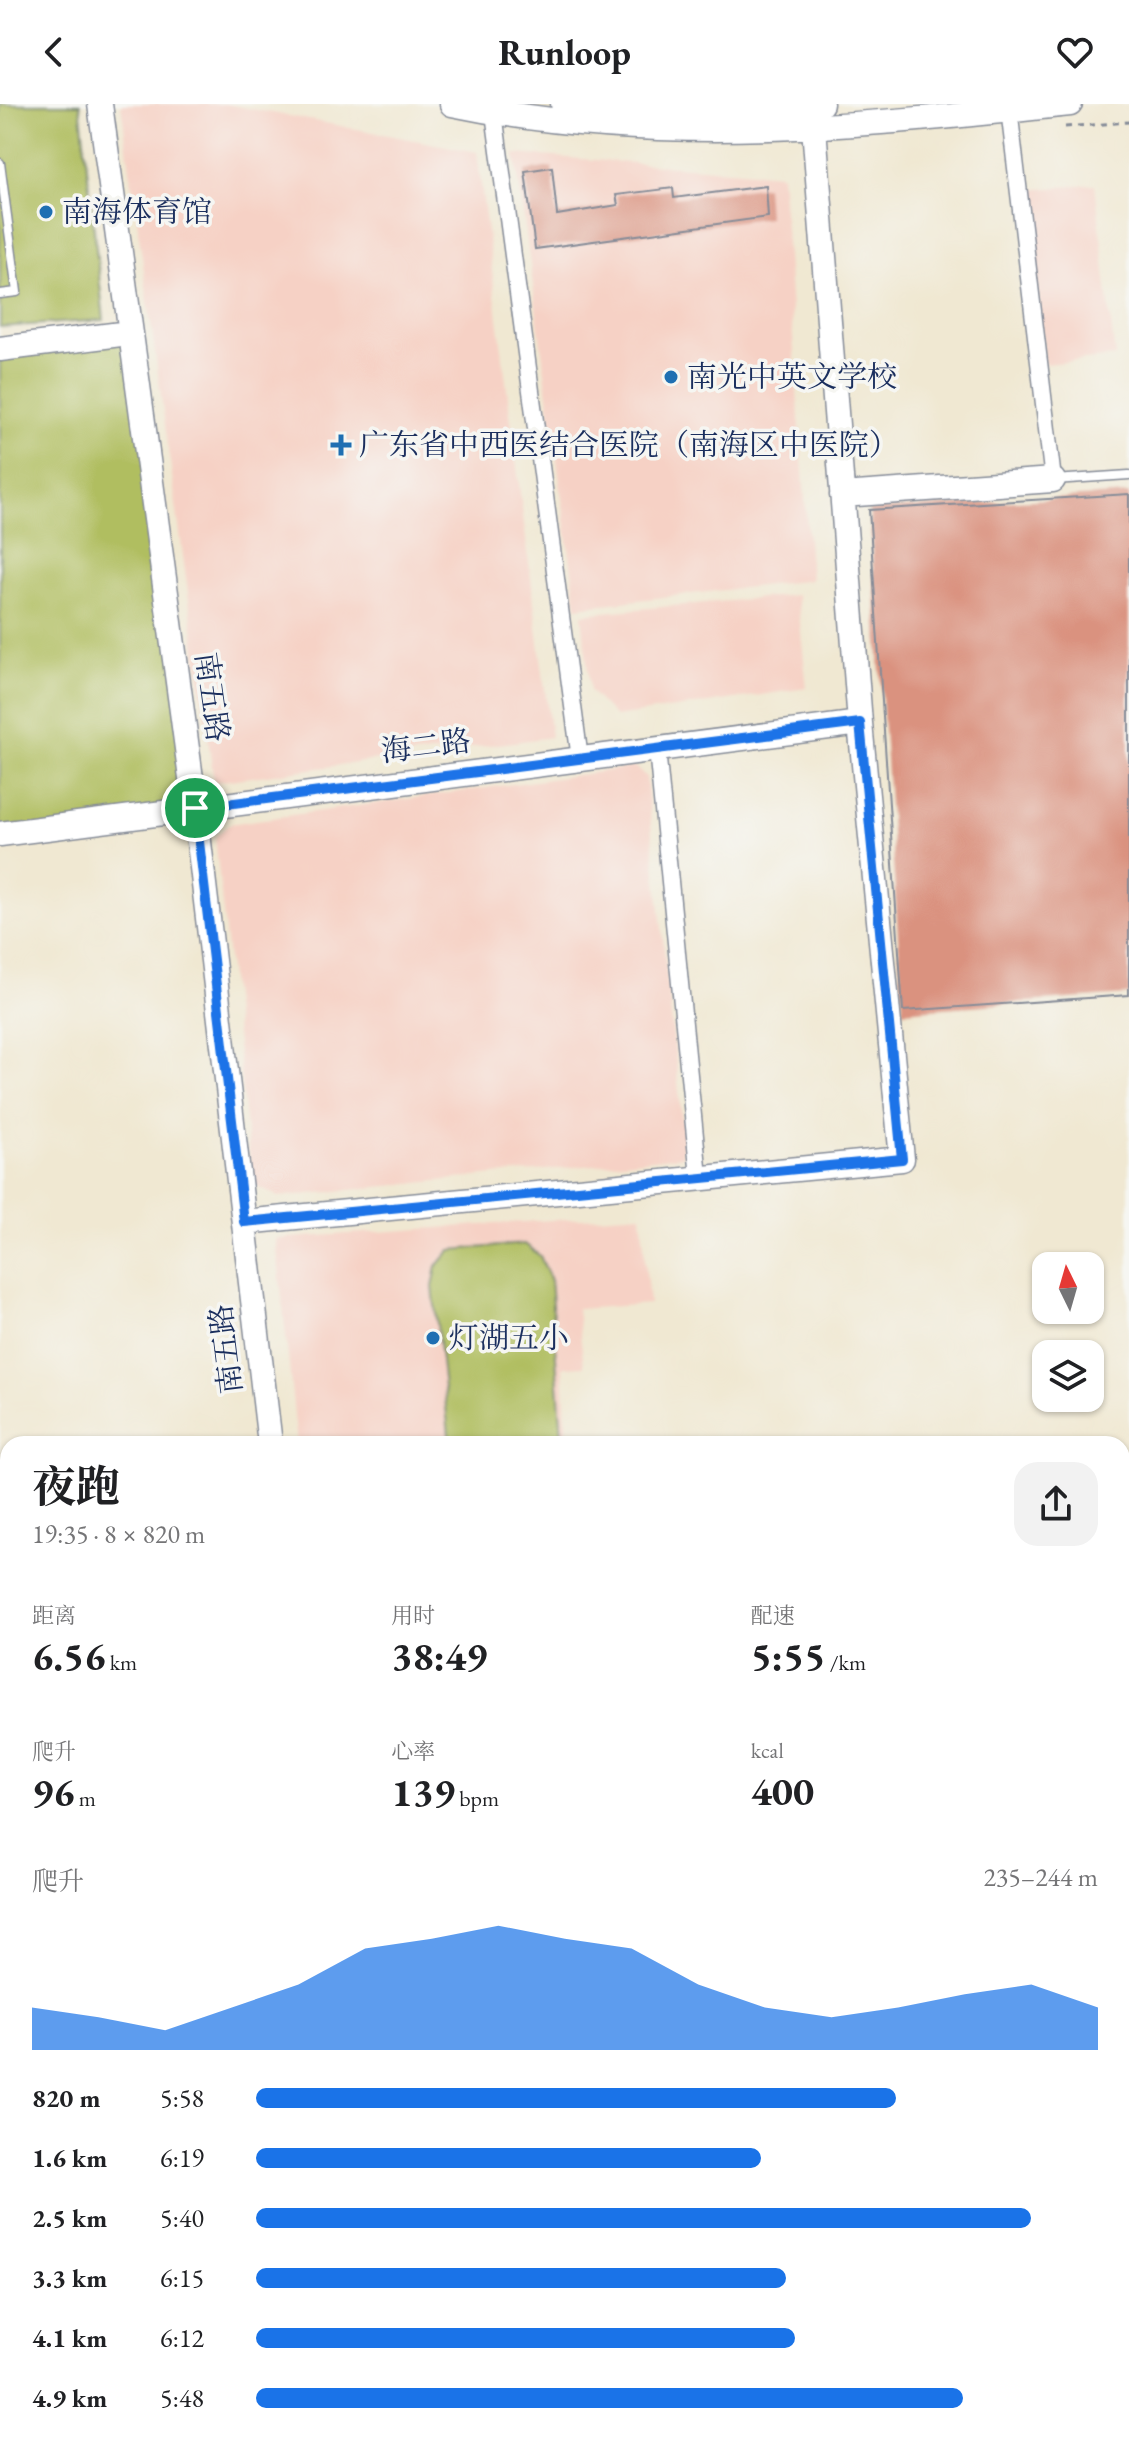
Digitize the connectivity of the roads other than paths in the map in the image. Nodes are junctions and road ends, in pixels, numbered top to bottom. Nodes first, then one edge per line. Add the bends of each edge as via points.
1 (100, 104) edge
2 (452, 104) edge
3 (563, 104) edge
4 (1070, 104) edge
5 (1040, 106) edge
6 (1009, 109) junction
7 (494, 113) junction
8 (817, 116) edge
9 (0, 163) edge
10 (0, 294) edge
11 (129, 333) junction
12 (0, 349) edge
13 (1129, 475) edge
14 (1053, 480) junction
15 (842, 495) junction
16 (860, 723) junction
17 (657, 749) junction
18 (580, 759) junction
19 (195, 808) junction
20 (0, 834) edge
21 (699, 1177) junction
22 (244, 1222) junction
23 (269, 1436) edge

1 - 11 street, 南五路
2 - 7 street
3 - 8 street
4 - 5 street
5 - 6 street
6 - 8 street
6 - 14 street
7 - 8 street via 616,128
7 - 18 street
8 - 15 street
9 - 10 lane via 17,292
11 - 12 street
11 - 19 street, 南五路
13 - 14 lane
14 - 15 street
15 - 16 street
16 - 17 street, 海二路
16 - 21 street via 902,1159
17 - 18 street, 海二路
17 - 21 street
18 - 19 street, 海二路
19 - 20 street, 海二路
19 - 22 street, 南五路
21 - 22 street
22 - 23 street, 南五路

